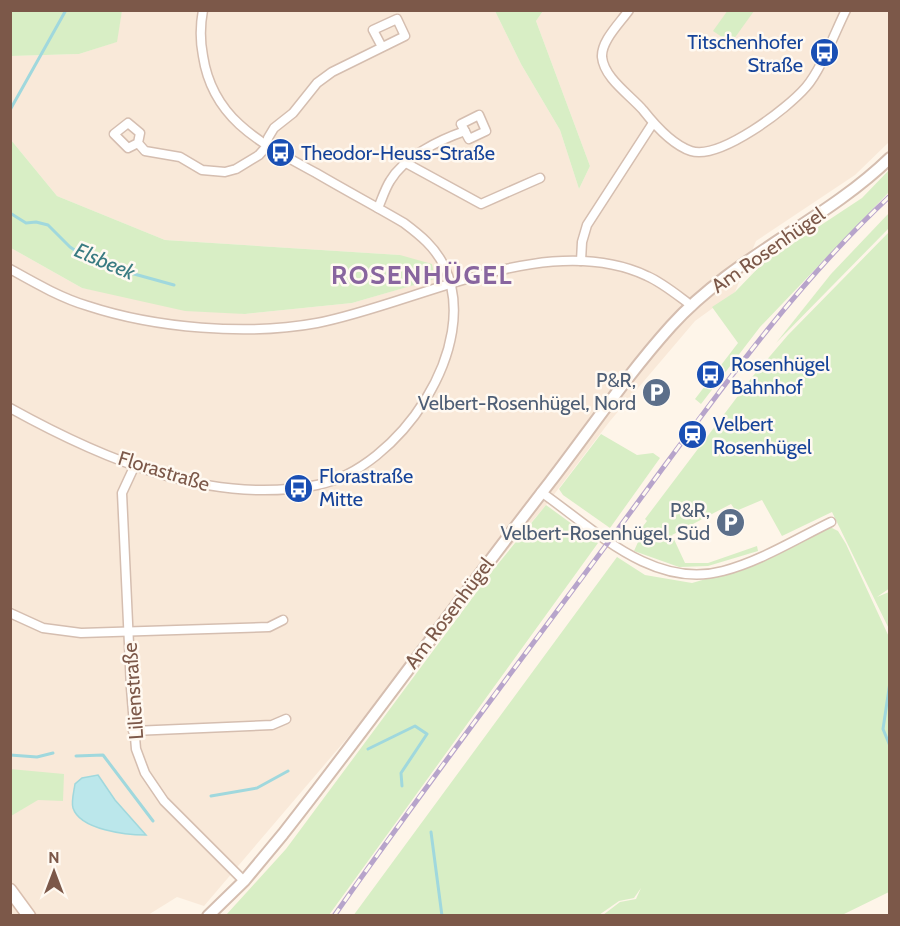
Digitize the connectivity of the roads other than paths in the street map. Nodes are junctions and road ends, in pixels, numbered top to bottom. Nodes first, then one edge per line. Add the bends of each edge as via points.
1 (203, 10) edge
2 (629, 10) edge
3 (846, 10) edge
4 (382, 47) dead end
5 (653, 123) junction
6 (465, 131) dead end
7 (138, 143) dead end
8 (267, 146) junction
9 (890, 158) edge
10 (406, 163) junction
11 (540, 178) dead end
12 (378, 208) junction
13 (581, 261) junction
14 (10, 269) edge
15 (450, 285) junction
16 (692, 306) junction
17 (10, 408) edge
18 (135, 465) junction
19 (542, 492) junction
20 (831, 522) dead end
21 (10, 613) edge
22 (283, 620) dead end
23 (129, 632) junction
24 (286, 719) dead end
25 (133, 731) junction
26 (244, 881) junction
27 (10, 890) edge
28 (29, 915) edge
29 (208, 915) edge

1 - 8 street via 201,47 212,88 221,106 242,129
2 - 5 street via 605,44 605,70
3 - 5 street via 807,87 769,119 726,146 705,153 692,152
4 - 8 street via 317,83 293,113 274,128
5 - 13 street via 587,225
6 - 10 street
7 - 8 street via 145,151 180,157 202,170 225,172 247,164
8 - 12 street
9 - 16 street, Am Rosenhügel via 849,193 752,258
10 - 11 street via 481,204
10 - 12 street via 390,180
12 - 15 street via 421,236 436,252
13 - 15 street via 511,269
13 - 16 street via 646,275
14 - 15 street via 90,307 145,319 220,328 315,323
15 - 18 street, Florastraße via 450,337 430,393 397,437 340,478 298,488 230,489
16 - 19 street, Am Rosenhügel via 629,378
17 - 18 street, Florastraße
18 - 23 street, Lilienstraße via 122,493
19 - 20 street via 631,556 651,566 698,575 744,564
19 - 26 street, Am Rosenhügel
21 - 23 street via 43,628 61,631
22 - 23 street via 270,627
23 - 25 street, Lilienstraße
24 - 25 street via 272,725
25 - 26 street, Lilienstraße via 146,773 164,801
26 - 29 street, Am Rosenhügel
27 - 28 main road

